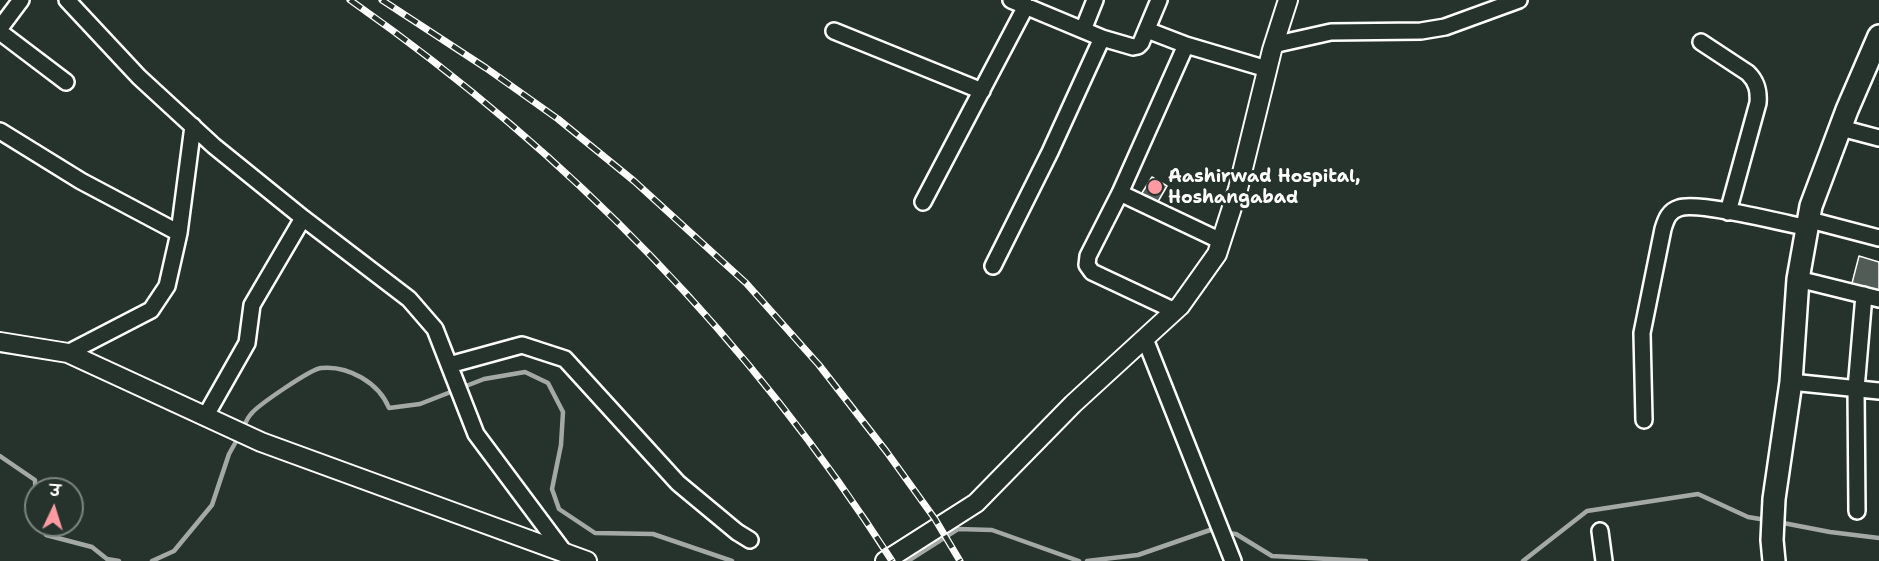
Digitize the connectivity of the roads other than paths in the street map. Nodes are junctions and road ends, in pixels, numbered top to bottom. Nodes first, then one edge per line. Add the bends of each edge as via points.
1 (67, 0) edge
2 (1011, 0) edge
3 (1095, 0) edge
4 (1160, 0) edge
5 (1288, 0) edge
6 (1519, 0) edge
7 (11, 4) edge
8 (1026, 6) junction
9 (0, 30) edge
10 (1083, 30) junction
11 (1147, 30) junction
12 (834, 31) dead end
13 (1102, 38) junction
14 (1879, 38) edge
15 (1701, 42) dead end
16 (1186, 45) junction
17 (1273, 45) junction
18 (1267, 69) junction
19 (66, 82) dead end
20 (982, 91) junction
21 (192, 126) junction
22 (1841, 128) junction
23 (0, 131) edge
24 (1879, 138) edge
25 (1120, 193) junction
26 (923, 202) dead end
27 (1728, 212) junction
28 (303, 218) junction
29 (1809, 224) junction
30 (179, 233) junction
31 (1879, 238) edge
32 (1221, 241) junction
33 (993, 266) dead end
34 (1798, 279) junction
35 (1864, 296) junction
36 (1879, 299) edge
37 (1175, 311) junction
38 (1145, 339) junction
39 (0, 342) edge
40 (68, 353) junction
41 (451, 371) junction
42 (1791, 382) junction
43 (1856, 389) junction
44 (1879, 391) edge
45 (212, 420) junction
46 (1644, 420) dead end
47 (1857, 511) dead end
48 (1600, 531) dead end
49 (750, 540) dead end
50 (1773, 551) edge
51 (564, 552) junction
52 (587, 561) edge
53 (885, 561) edge
54 (1233, 561) edge
55 (1604, 561) edge

1 - 21 street via 139,77
2 - 8 street
3 - 10 street
4 - 11 street
5 - 17 street
6 - 17 street via 1445,27 1331,32
7 - 9 street
8 - 10 street
8 - 20 street
9 - 19 street
10 - 13 street
11 - 13 street via 1141,43 1133,48
11 - 16 street
12 - 20 street
13 - 33 street
14 - 22 main road
15 - 27 street via 1754,78 1758,93
16 - 18 street
16 - 25 street
17 - 18 street
18 - 32 street
20 - 26 street
21 - 28 street
21 - 30 street
22 - 24 street
22 - 29 main road via 1811,206
23 - 30 street via 81,181
25 - 32 street
25 - 37 street via 1087,265 1092,272
27 - 29 street
27 - 46 street via 1687,206 1677,208 1665,221 1642,333
28 - 41 street via 409,299 435,329
28 - 45 street via 252,305 247,343
29 - 31 street
29 - 34 main road
30 - 40 street via 168,286 151,310
32 - 37 street via 1217,254
34 - 35 street
34 - 42 main road
35 - 36 street
35 - 43 street
37 - 38 street
38 - 53 street via 1073,404 976,503
38 - 54 street
39 - 40 street
40 - 45 street
41 - 49 street via 522,345 565,359 678,483
41 - 51 street via 476,434
42 - 43 street
42 - 50 main road via 1774,499
43 - 44 street
43 - 47 street
45 - 51 street via 261,442
48 - 55 street
51 - 52 street

